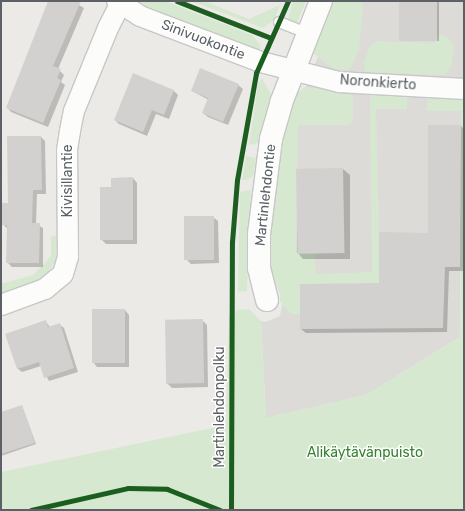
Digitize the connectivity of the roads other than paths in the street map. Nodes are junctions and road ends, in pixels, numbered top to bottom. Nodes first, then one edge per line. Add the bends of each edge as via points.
1 (321, 1) edge
2 (120, 2) edge
3 (279, 22) dead end
4 (309, 34) junction
5 (294, 70) junction
6 (464, 88) edge
7 (267, 300) dead end
8 (1, 304) edge

1 - 4 street, Martinlehdontie
2 - 5 street, Sinivuokontie via 140,16 255,60
2 - 8 street, Kivisillantie via 74,111 67,150 68,257 63,274 45,289
3 - 4 lane
4 - 5 street, Martinlehdontie
5 - 6 street, Noronkierto via 339,82
5 - 7 street, Martinlehdontie via 271,139 262,197 259,268

